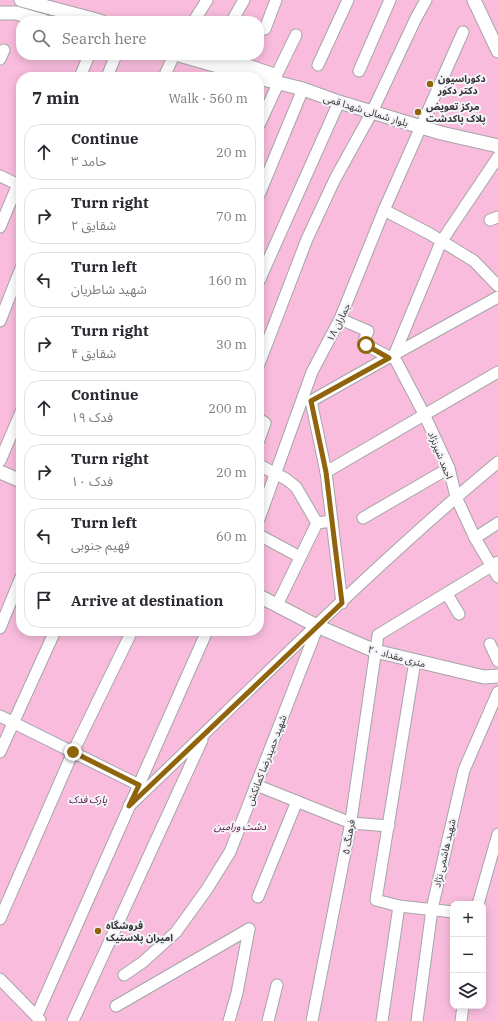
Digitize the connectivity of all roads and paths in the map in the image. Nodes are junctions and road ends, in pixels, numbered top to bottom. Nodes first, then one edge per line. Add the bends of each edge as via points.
1 (207, 0) edge
2 (244, 0) edge
3 (276, 0) edge
4 (348, 0) edge
5 (390, 0) edge
6 (426, 0) edge
7 (474, 0) edge
8 (25, 1) edge
9 (0, 12) edge
10 (26, 16) edge
11 (81, 16) edge
12 (197, 16) edge
13 (235, 16) edge
14 (265, 29) dead end
15 (463, 32) dead end
16 (296, 35) dead end
17 (498, 51) edge
18 (87, 60) edge
19 (114, 60) edge
20 (172, 60) edge
21 (194, 60) edge
22 (227, 60) edge
23 (318, 65) dead end
24 (359, 71) dead end
25 (82, 72) edge
26 (109, 72) edge
27 (166, 72) edge
28 (232, 72) edge
29 (257, 72) edge
30 (264, 75) edge
31 (264, 79) edge
32 (277, 80) junction
33 (303, 89) junction
34 (339, 102) junction
35 (264, 112) edge
36 (372, 112) junction
37 (422, 127) junction
38 (498, 146) edge
39 (498, 157) edge
40 (0, 176) edge
41 (16, 183) edge
42 (264, 183) edge
43 (16, 193) edge
44 (384, 210) junction
45 (0, 227) edge
46 (441, 242) junction
47 (264, 270) edge
48 (16, 281) edge
49 (498, 286) edge
50 (498, 296) edge
51 (340, 319) junction
52 (0, 321) edge
53 (264, 351) edge
54 (392, 355) junction
55 (498, 372) edge
56 (307, 399) junction
57 (424, 414) junction
58 (16, 424) edge
59 (0, 461) edge
60 (498, 462) edge
61 (264, 468) edge
62 (449, 468) junction
63 (0, 472) edge
64 (326, 472) junction
65 (276, 474) junction
66 (16, 479) edge
67 (456, 497) junction
68 (264, 506) edge
69 (363, 518) dead end
70 (332, 521) junction
71 (317, 523) junction
72 (498, 523) edge
73 (264, 538) edge
74 (475, 538) junction
75 (300, 558) junction
76 (495, 564) edge
77 (498, 577) edge
78 (16, 589) edge
79 (447, 594) junction
80 (264, 598) edge
81 (342, 603) junction
82 (277, 605) junction
83 (459, 614) dead end
84 (317, 626) junction
85 (0, 628) edge
86 (53, 636) edge
87 (130, 636) edge
88 (205, 636) edge
89 (490, 644) dead end
90 (375, 652) junction
91 (414, 661) junction
92 (498, 661) edge
93 (498, 676) edge
94 (498, 692) edge
95 (0, 716) edge
96 (13, 722) junction
97 (204, 734) junction
98 (3, 739) edge
99 (0, 752) edge
100 (73, 752) junction
101 (139, 785) junction
102 (256, 785) junction
103 (297, 801) junction
104 (129, 806) junction
105 (351, 823) junction
106 (389, 826) junction
107 (498, 834) edge
108 (258, 897) dead end
109 (479, 901) edge
110 (398, 906) junction
111 (432, 909) junction
112 (450, 912) edge
113 (0, 919) edge
114 (124, 975) dead end
115 (0, 979) edge
116 (276, 985) dead end
117 (116, 1006) dead end
118 (462, 1009) edge
119 (39, 1018) edge
120 (73, 1021) edge
121 (229, 1021) edge
122 (268, 1021) edge
123 (312, 1021) edge
124 (382, 1021) edge
125 (417, 1021) edge
126 (460, 1021) edge

1 - 12 street
2 - 13 street
3 - 14 street
4 - 23 street
5 - 24 street
6 - 36 street
7 - 17 main road
8 - 11 main road
9 - 10 main road
15 - 37 street, جماران ۱۸
16 - 32 street
18 - 25 street
19 - 26 street
20 - 27 street
21 - 28 main road
22 - 29 main road, بلوار شمالی شهدا قمی
30 - 32 main road, بلوار شمالی شهدا قمی
31 - 32 main road, بلوار شمالی شهدا قمی
32 - 33 main road, بلوار شمالی شهدا قمی
32 - 35 street
33 - 34 main road, بلوار شمالی شهدا قمی
33 - 42 street
34 - 36 main road, بلوار شمالی شهدا قمی
34 - 47 street
36 - 37 main road, بلوار شمالی شهدا قمی
36 - 53 street via 335,179 307,239
37 - 38 main road, بلوار شمالی شهدا قمی
37 - 44 street, جماران ۱۸
39 - 46 street
40 - 41 street
43 - 45 street
44 - 46 street
44 - 51 street, جماران ۱۸
46 - 49 street via 474,262
46 - 54 street
48 - 52 street
50 - 54 street
51 - 54 street via 368,331 364,341 366,345
51 - 56 street, جماران ۱۸ via 312,372
54 - 56 street
54 - 57 street, احمد شیرنژاد
55 - 57 street
56 - 64 street
56 - 65 street, جماران ۱۸
57 - 62 street, احمد شیرنژاد
57 - 64 street
58 - 59 street
60 - 67 street
61 - 65 street
62 - 67 street, احمد شیرنژاد
62 - 69 street
63 - 66 main road
64 - 70 street
65 - 68 street, جماران ۱۸
65 - 71 street via 296,487
67 - 74 street, احمد شیرنژاد
67 - 81 street
70 - 71 street
70 - 81 street
71 - 75 street
72 - 74 street
73 - 75 street
74 - 76 street, احمد شیرنژاد
75 - 82 street
76 - 77 street, احمد شیرنژاد
76 - 79 street, فرهنگ ۵
78 - 85 street
79 - 83 street
79 - 90 street, فرهنگ ۵ via 378,635
80 - 82 main road, ۲۰ متری مقداد
81 - 84 street
82 - 84 main road, ۲۰ متری مقداد
84 - 90 main road, ۲۰ متری مقداد
84 - 97 street
84 - 102 street, شهید حمیدرضا کمانکش
86 - 96 street
87 - 100 street
88 - 101 street
89 - 92 street
90 - 91 main road, ۲۰ متری مقداد
90 - 105 street, فرهنگ ۵
91 - 93 main road, ۲۰ متری مقداد via 484,677
91 - 106 street
94 - 111 street, شهید هاشمی نژاد via 464,770
95 - 96 street
96 - 98 street
96 - 100 street
97 - 104 street
97 - 120 street
98 - 99 street
100 - 101 street
100 - 113 street
101 - 104 street
102 - 103 street
102 - 114 street, شهید حمیدرضا کمانکش via 230,852 207,889 176,932 143,962
103 - 105 street
103 - 108 street
104 - 119 street
105 - 106 street
105 - 123 street, فرهنگ ۵
106 - 110 street via 376,900
107 - 109 street
110 - 111 street
110 - 124 street
111 - 112 street
111 - 125 street, شهید هاشمی نژاد
115 - 119 street
116 - 122 street
117 - 121 street via 249,929
118 - 126 street

